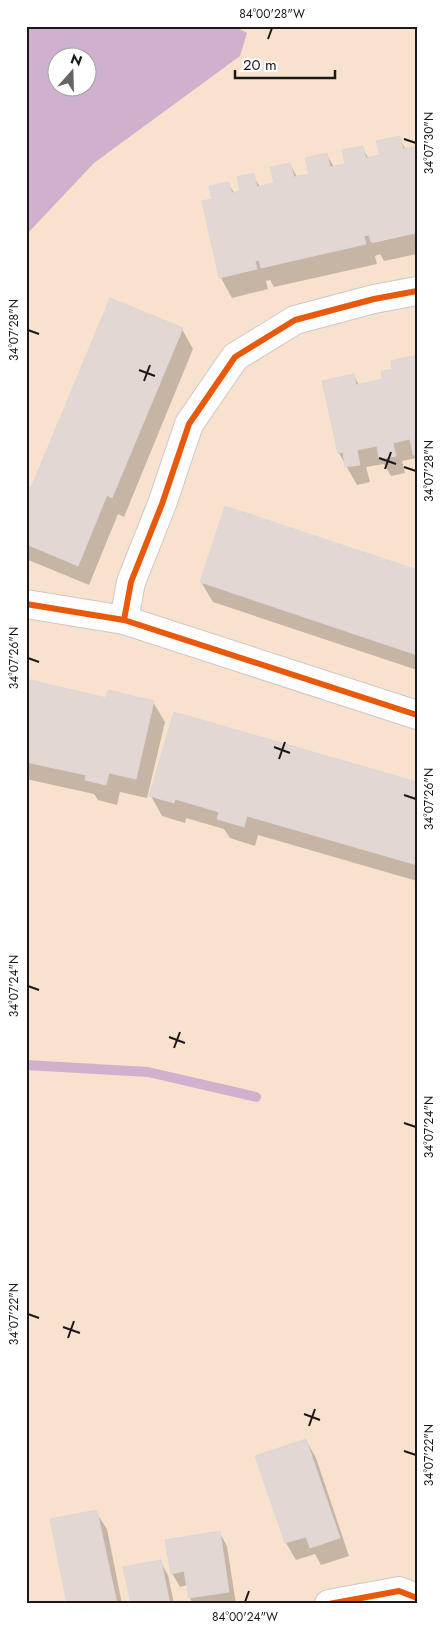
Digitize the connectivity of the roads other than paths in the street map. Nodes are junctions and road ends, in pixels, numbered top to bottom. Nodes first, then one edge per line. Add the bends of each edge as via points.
1 (417, 291) edge
2 (26, 604) edge
3 (124, 620) junction
4 (417, 715) edge
5 (417, 1598) edge
6 (329, 1604) edge

1 - 3 street via 295,320 235,357 189,424 131,582
2 - 3 street
3 - 4 street
5 - 6 street via 399,1591

